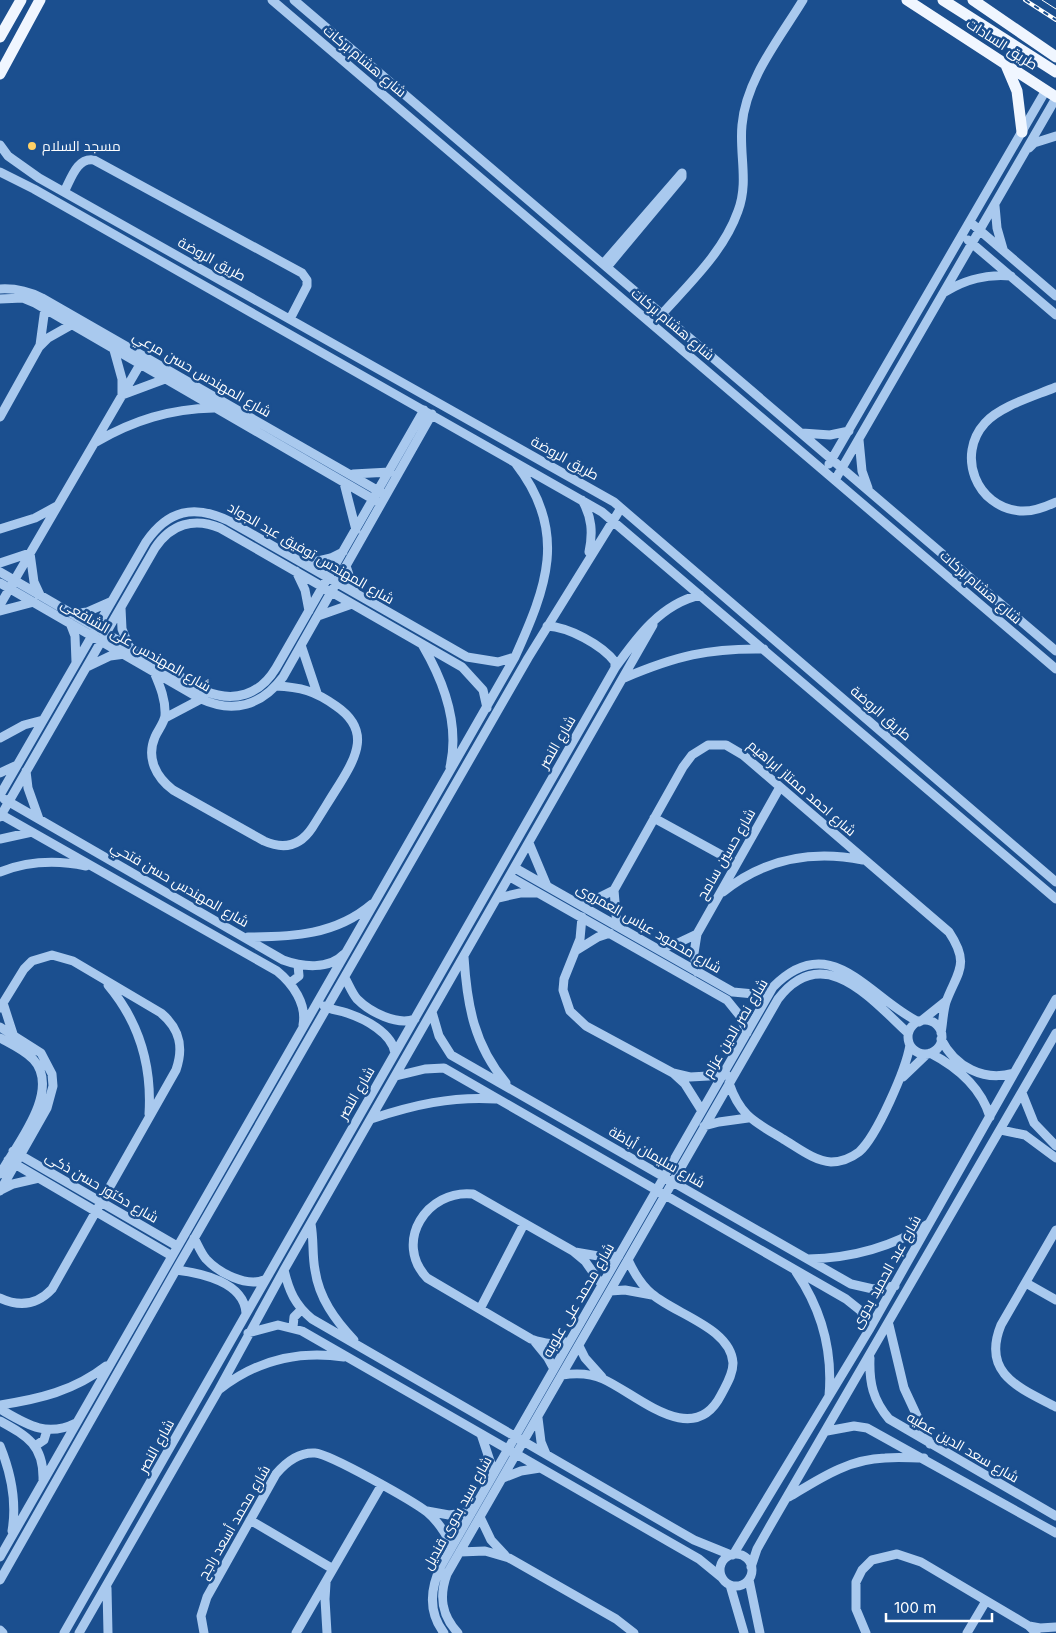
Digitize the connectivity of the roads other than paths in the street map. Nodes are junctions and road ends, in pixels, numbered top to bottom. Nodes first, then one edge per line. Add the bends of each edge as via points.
1 (21, 0) edge
2 (40, 0) edge
3 (272, 0) edge
4 (294, 0) edge
5 (803, 0) edge
6 (907, 0) edge
7 (943, 0) edge
8 (973, 0) edge
9 (310, 14) junction
10 (301, 25) junction
11 (0, 36) edge
12 (1056, 57) edge
13 (1006, 65) junction
14 (1056, 72) edge
15 (0, 74) edge
16 (1046, 90) junction
17 (1056, 97) edge
18 (1022, 132) junction
19 (1056, 136) edge
20 (0, 145) edge
21 (1025, 152) junction
22 (0, 172) edge
23 (64, 192) junction
24 (995, 204) junction
25 (546, 215) junction
26 (970, 222) junction
27 (538, 226) junction
28 (980, 231) junction
29 (962, 235) junction
30 (972, 244) junction
31 (1004, 252) junction
32 (605, 265) junction
33 (1011, 276) junction
34 (0, 289) edge
35 (1055, 293) edge
36 (943, 294) junction
37 (0, 299) edge
38 (1043, 304) junction
39 (45, 308) junction
40 (662, 314) junction
41 (1056, 315) edge
42 (290, 319) junction
43 (71, 325) junction
44 (312, 332) junction
45 (684, 333) junction
46 (306, 343) junction
47 (675, 343) junction
48 (39, 347) junction
49 (339, 347) junction
50 (114, 350) junction
51 (334, 358) junction
52 (142, 360) junction
53 (165, 379) junction
54 (1055, 386) edge
55 (122, 395) junction
56 (215, 408) junction
57 (428, 412) junction
58 (0, 417) edge
59 (849, 431) junction
60 (801, 432) junction
61 (860, 438) junction
62 (94, 444) junction
63 (832, 459) junction
64 (513, 460) junction
65 (842, 468) junction
66 (825, 471) junction
67 (390, 472) junction
68 (346, 478) junction
69 (835, 480) junction
70 (869, 491) junction
71 (380, 498) junction
72 (580, 498) junction
73 (1056, 502) edge
74 (57, 506) junction
75 (621, 508) junction
76 (612, 520) junction
77 (0, 529) edge
78 (356, 530) junction
79 (343, 552) junction
80 (30, 553) junction
81 (677, 556) junction
82 (0, 563) edge
83 (305, 564) junction
84 (346, 566) junction
85 (584, 566) junction
86 (668, 567) junction
87 (295, 571) junction
88 (0, 572) edge
89 (333, 580) junction
90 (0, 583) edge
91 (12, 584) junction
92 (327, 590) junction
93 (355, 593) junction
94 (700, 595) junction
95 (37, 599) junction
96 (112, 601) junction
97 (352, 604) junction
98 (0, 605) edge
99 (121, 606) junction
100 (0, 612) edge
101 (313, 614) junction
102 (657, 617) junction
103 (72, 619) junction
104 (547, 626) junction
105 (1030, 629) junction
106 (94, 632) junction
107 (103, 637) junction
108 (1021, 639) junction
109 (422, 644) junction
110 (301, 645) junction
111 (764, 649) junction
112 (127, 650) junction
113 (1056, 652) edge
114 (516, 655) junction
115 (528, 658) junction
116 (76, 664) junction
117 (615, 668) junction
118 (85, 669) junction
119 (1056, 669) edge
120 (154, 671) junction
121 (624, 678) junction
122 (276, 686) junction
123 (317, 693) junction
124 (201, 699) junction
125 (487, 708) junction
126 (165, 718) junction
127 (43, 720) junction
128 (0, 738) edge
129 (910, 756) junction
130 (18, 765) junction
131 (559, 766) junction
132 (901, 766) junction
133 (26, 771) junction
134 (570, 771) junction
135 (0, 774) edge
136 (449, 774) junction
137 (931, 774) junction
138 (923, 786) junction
139 (780, 787) junction
140 (0, 796) edge
141 (9, 802) junction
142 (0, 815) edge
143 (654, 818) junction
144 (39, 819) junction
145 (32, 832) junction
146 (0, 839) edge
147 (529, 843) junction
148 (406, 850) junction
149 (416, 856) junction
150 (866, 861) junction
151 (736, 863) junction
152 (93, 867) junction
153 (515, 868) junction
154 (0, 872) edge
155 (510, 877) junction
156 (1056, 882) edge
157 (544, 890) junction
158 (614, 890) junction
159 (380, 894) junction
160 (718, 896) junction
161 (498, 898) junction
162 (1056, 899) edge
163 (582, 906) junction
164 (582, 917) junction
165 (616, 926) junction
166 (610, 933) junction
167 (697, 934) junction
168 (246, 937) junction
169 (349, 948) junction
170 (658, 949) junction
171 (577, 950) junction
172 (464, 956) junction
173 (448, 961) junction
174 (298, 965) junction
175 (458, 967) junction
176 (697, 972) junction
177 (345, 978) junction
178 (103, 980) junction
179 (290, 982) junction
180 (773, 987) junction
181 (733, 992) junction
182 (1056, 998) edge
183 (727, 1000) junction
184 (946, 1001) junction
185 (318, 1002) junction
186 (1, 1005) edge
187 (328, 1008) junction
188 (432, 1012) junction
189 (414, 1019) junction
190 (920, 1021) junction
191 (0, 1027) edge
192 (303, 1028) junction
193 (747, 1033) junction
194 (908, 1033) junction
195 (1056, 1033) edge
196 (941, 1036) junction
197 (5, 1039) edge
198 (910, 1045) junction
199 (1056, 1047) edge
200 (1046, 1052) junction
201 (395, 1053) junction
202 (928, 1054) junction
203 (451, 1055) junction
204 (444, 1068) junction
205 (673, 1073) junction
206 (1014, 1073) junction
207 (396, 1076) junction
208 (728, 1078) junction
209 (901, 1079) junction
210 (511, 1089) junction
211 (1022, 1093) junction
212 (499, 1100) junction
213 (702, 1111) junction
214 (148, 1117) junction
215 (990, 1117) junction
216 (372, 1118) junction
217 (748, 1118) junction
218 (704, 1126) junction
219 (1001, 1130) junction
220 (242, 1133) junction
221 (253, 1139) junction
222 (1056, 1146) edge
223 (14, 1158) junction
224 (1056, 1158) edge
225 (328, 1169) junction
226 (0, 1174) edge
227 (339, 1175) junction
228 (39, 1178) junction
229 (668, 1180) junction
230 (0, 1191) edge
231 (661, 1193) junction
232 (100, 1202) junction
233 (95, 1210) junction
234 (930, 1222) junction
235 (310, 1224) junction
236 (524, 1224) junction
237 (1056, 1230) edge
238 (194, 1238) junction
239 (920, 1240) junction
240 (177, 1246) junction
241 (933, 1247) junction
242 (572, 1252) junction
243 (172, 1256) junction
244 (619, 1256) junction
245 (806, 1259) junction
246 (628, 1260) junction
247 (176, 1270) junction
248 (284, 1270) junction
249 (794, 1270) junction
250 (264, 1280) junction
251 (1026, 1283) junction
252 (602, 1285) junction
253 (895, 1286) junction
254 (610, 1291) junction
255 (653, 1295) junction
256 (0, 1298) edge
257 (1056, 1300) edge
258 (480, 1309) junction
259 (301, 1310) junction
260 (246, 1314) junction
261 (138, 1315) junction
262 (148, 1321) junction
263 (889, 1325) junction
264 (293, 1327) junction
265 (870, 1330) junction
266 (248, 1333) junction
267 (531, 1339) junction
268 (570, 1341) junction
269 (359, 1346) junction
270 (579, 1346) junction
271 (870, 1357) junction
272 (349, 1358) junction
273 (110, 1363) junction
274 (554, 1369) junction
275 (562, 1375) junction
276 (604, 1379) junction
277 (218, 1391) junction
278 (828, 1399) junction
279 (0, 1407) edge
280 (1056, 1407) edge
281 (538, 1417) junction
282 (0, 1420) edge
283 (76, 1423) junction
284 (902, 1428) junction
285 (47, 1430) junction
286 (826, 1431) junction
287 (481, 1434) junction
288 (515, 1436) junction
289 (524, 1441) junction
290 (894, 1441) junction
291 (930, 1445) junction
292 (0, 1446) edge
293 (36, 1446) junction
294 (508, 1449) junction
295 (516, 1454) junction
296 (546, 1454) junction
297 (924, 1458) junction
298 (540, 1468) junction
299 (494, 1473) junction
300 (503, 1478) junction
301 (43, 1480) junction
302 (381, 1486) junction
303 (142, 1498) junction
304 (786, 1498) junction
305 (153, 1504) junction
306 (427, 1511) junction
307 (476, 1515) junction
308 (1056, 1516) edge
309 (250, 1520) junction
310 (1056, 1533) edge
311 (10, 1540) junction
312 (19, 1546) junction
313 (456, 1549) junction
314 (732, 1555) junction
315 (0, 1557) edge
316 (509, 1558) junction
317 (752, 1567) junction
318 (333, 1569) junction
319 (721, 1577) junction
320 (0, 1580) edge
321 (327, 1580) junction
322 (749, 1580) junction
323 (108, 1584) junction
324 (730, 1585) junction
325 (986, 1601) junction
326 (1029, 1626) junction
327 (1056, 1627) edge
328 (0, 1630) edge
329 (3, 1633) edge
330 (64, 1633) edge
331 (80, 1633) edge
332 (108, 1633) edge
333 (204, 1633) edge
334 (296, 1633) edge
335 (327, 1633) edge
336 (444, 1633) edge
337 (458, 1633) edge
338 (634, 1633) edge
339 (744, 1633) edge
340 (760, 1633) edge
341 (866, 1633) edge
342 (967, 1633) edge
343 (1036, 1633) edge

1 - 11 main road
2 - 15 main road
3 - 10 street, شارع هشام بركات
4 - 9 street, شارع هشام بركات
5 - 40 street via 755,80 746,105 742,124 744,189 730,231 719,249
6 - 13 main road, طريق السادات
7 - 14 main road, طريق السادات
8 - 12 main road
9 - 10 street
9 - 25 street, شارع هشام بركات
10 - 27 street, شارع هشام بركات
13 - 16 main road, طريق السادات
13 - 18 main road via 1018,97
16 - 17 main road, طريق السادات
16 - 18 street
17 - 21 street
18 - 26 street
19 - 21 street via 1034,143
20 - 23 street, طريق الروضة via 25,169
21 - 24 street
22 - 46 street, طريق الروضة
23 - 42 street, طريق الروضة
23 - 42 street via 80,164 88,159 94,160 302,273 307,286
24 - 28 street
24 - 31 street
25 - 27 street
25 - 32 street, شارع هشام بركات
26 - 28 street
26 - 29 street
27 - 47 street, شارع هشام بركات
28 - 30 street
28 - 31 street
29 - 30 street
29 - 59 street
30 - 33 street
30 - 36 street
31 - 35 street
32 - 32 street via 682,178 682,173
32 - 40 street, شارع هشام بركات
33 - 36 street via 966,280
33 - 38 street
34 - 52 street, شارع المهندس حسن مرعي via 28,291
35 - 38 street
36 - 61 street
37 - 39 street, شارع المهندس حسن مرعي via 23,298
38 - 41 street
39 - 43 street, شارع المهندس حسن مرعي
39 - 48 street
40 - 45 street, شارع هشام بركات
42 - 44 street, طريق الروضة
43 - 48 street via 59,330
43 - 50 street, شارع المهندس حسن مرعي
44 - 46 street via 312,339
44 - 49 street, طريق الروضة
45 - 47 street
45 - 60 street, شارع هشام بركات
46 - 51 street, طريق الروضة
47 - 66 street, شارع هشام بركات
48 - 58 street
49 - 51 street via 334,351
49 - 75 street, طريق الروضة
50 - 52 street, شارع المهندس حسن مرعي
50 - 55 street
51 - 57 street, طريق الروضة
52 - 53 street, شارع المهندس حسن مرعي
52 - 55 street
52 - 68 street, شارع المهندس حسن مرعي
53 - 55 street
53 - 56 street, شارع المهندس حسن مرعي
54 - 73 street via 986,421 973,442 971,466 974,478 984,493 998,505 1033,511
55 - 62 street
56 - 62 street via 164,413 116,430
56 - 68 street, شارع المهندس حسن مرعي
57 - 64 street, طريق الروضة
57 - 67 street, شارع المهندس على الشافعى
57 - 71 street, شارع المهندس على الشافعى
59 - 60 street via 830,435
59 - 63 street
60 - 63 street, شارع هشام بركات
61 - 65 street
61 - 70 street via 860,460
62 - 74 street
63 - 65 street, شارع هشام بركات
63 - 66 street
64 - 72 street, طريق الروضة
64 - 114 street via 536,498 545,526 548,555 540,601
65 - 69 street
65 - 70 street, شارع هشام بركات
66 - 69 street, شارع هشام بركات
67 - 68 street
67 - 71 street, شارع المهندس على الشافعى
68 - 71 street, شارع المهندس حسن مرعي
68 - 78 street
69 - 108 street, شارع هشام بركات
70 - 105 street, شارع هشام بركات
71 - 78 street, شارع المهندس على الشافعى
71 - 84 street, شارع المهندس على الشافعى
72 - 76 street, طريق الروضة
72 - 85 street via 588,510 592,539
74 - 77 street via 35,518
74 - 80 street
75 - 76 street
75 - 81 street, طريق الروضة
76 - 85 street
76 - 86 street, طريق الروضة
78 - 79 street, شارع المهندس على الشافعى
79 - 83 street
79 - 89 street, شارع المهندس على الشافعى
80 - 82 street
80 - 91 street
80 - 95 street
81 - 86 street
81 - 129 street, طريق الروضة
83 - 89 street, شارع المهندس توفيق عبد الجواد
83 - 96 street, شارع المهندس توفيق عبد الجواد via 215,514 183,513 155,529
84 - 89 street, شارع المهندس على الشافعى
84 - 93 street
85 - 104 street
86 - 94 street, طريق الروضة
87 - 92 street, شارع المهندس توفيق عبد الجواد
87 - 99 street, شارع المهندس توفيق عبد الجواد via 220,528 199,522 188,523 161,539
87 - 101 street
88 - 91 street, شارع المهندس على الشافعى
89 - 92 street, شارع المهندس على الشافعى
89 - 93 street, شارع المهندس توفيق عبد الجواد
90 - 91 street, شارع المهندس على الشافعى
91 - 95 street, شارع المهندس على الشافعى
91 - 98 street
92 - 97 street, شارع المهندس توفيق عبد الجواد
92 - 101 street, شارع المهندس على الشافعى
93 - 114 street, شارع المهندس توفيق عبد الجواد via 467,657 498,662
94 - 102 street, شارع النصر via 682,601
94 - 111 street, طريق الروضة
95 - 100 street
95 - 103 street, شارع المهندس على الشافعى
96 - 103 street
96 - 106 street, شارع المهندس توفيق عبد الجواد
97 - 101 street
97 - 109 street, شارع المهندس توفيق عبد الجواد
99 - 107 street, شارع المهندس توفيق عبد الجواد
99 - 112 street
101 - 110 street, شارع المهندس على الشافعى
101 - 112 street, شارع المهندس على الشافعى via 270,679 240,697 222,697 205,691
102 - 117 street, شارع النصر
102 - 121 street
103 - 106 street, شارع المهندس على الشافعى
103 - 116 street
104 - 115 street
104 - 117 street via 564,627 604,651 615,662
105 - 108 street
105 - 113 street, شارع هشام بركات
106 - 107 street, شارع المهندس على الشافعى
106 - 116 street, شارع المهندس توفيق عبد الجواد
107 - 112 street, شارع المهندس على الشافعى
107 - 118 street, شارع المهندس توفيق عبد الجواد
108 - 119 street, شارع هشام بركات
109 - 125 street, شارع المهندس توفيق عبد الجواد via 470,674 482,690
109 - 136 street via 449,707 454,753
110 - 122 street, شارع المهندس على الشافعى
110 - 123 street
111 - 121 street via 696,652
111 - 132 street, طريق الروضة
112 - 118 street
112 - 120 street, شارع المهندس على الشافعى
114 - 115 street
114 - 125 street
115 - 149 street
116 - 127 street, شارع المهندس توفيق عبد الجواد
117 - 131 street, شارع النصر
118 - 133 street, شارع المهندس توفيق عبد الجواد
120 - 124 street, شارع المهندس على الشافعى
120 - 126 street via 161,686
121 - 134 street
122 - 123 street
122 - 124 street, شارع المهندس على الشافعى via 262,698 246,705 223,707
123 - 126 street via 347,714 354,724 358,734 356,756 306,837 286,847 264,841 163,783 154,768 151,750
124 - 126 street
125 - 136 street
127 - 128 street via 24,725
127 - 130 street, شارع المهندس توفيق عبد الجواد
129 - 132 street
129 - 137 street, طريق الروضة
130 - 135 street
130 - 140 street, شارع المهندس توفيق عبد الجواد
131 - 134 street
131 - 173 street, شارع النصر
132 - 138 street, طريق الروضة
133 - 141 street, شارع المهندس توفيق عبد الجواد
133 - 144 street via 30,796
134 - 147 street
136 - 148 street
137 - 138 street
137 - 156 street, طريق الروضة
138 - 162 street, طريق الروضة
139 - 143 street, شارع احمد ممتاز ابراهيم via 735,749 726,745 708,745 692,755 683,767
139 - 150 street, شارع احمد ممتاز ابراهيم
139 - 151 street, شارع حسين سامح
140 - 141 street, شارع المهندس حسن فتحي
141 - 142 street, شارع المهندس توفيق عبد الجواد
141 - 144 street, شارع المهندس حسن فتحي
142 - 145 street, شارع المهندس حسن فتحي
143 - 151 street
143 - 158 street, شارع احمد ممتاز ابراهيم
144 - 168 street, شارع المهندس حسن فتحي
145 - 146 street
145 - 152 street, شارع المهندس حسن فتحي
147 - 153 street
147 - 157 street
148 - 149 street
148 - 159 street
149 - 177 street
150 - 160 street via 821,855 776,862 735,882
150 - 184 street, شارع احمد ممتاز ابراهيم via 941,925 955,941 960,972
151 - 160 street, شارع حسين سامح
152 - 154 street via 51,862
152 - 179 street, شارع المهندس حسن فتحي via 277,971
153 - 155 street
153 - 157 street, شارع محمود عباس العمروى
155 - 157 street, شارع محمود عباس العمروى
155 - 161 street
157 - 161 street
157 - 163 street, شارع محمود عباس العمروى
157 - 164 street, شارع محمود عباس العمروى
158 - 163 street
158 - 165 street
159 - 168 street via 359,914 319,932 290,937
159 - 169 street
160 - 167 street, شارع حسين سامح
161 - 172 street
163 - 165 street, شارع محمود عباس العمروى
164 - 166 street, شارع محمود عباس العمروى
164 - 171 street
165 - 170 street, شارع محمود عباس العمروى
166 - 171 street
166 - 183 street, شارع محمود عباس العمروى
167 - 170 street
167 - 176 street, شارع حسين سامح via 694,953
168 - 174 street, شارع المهندس حسن فتحي
169 - 174 street, شارع المهندس حسن فتحي via 340,958 327,964
169 - 185 street
170 - 176 street, شارع محمود عباس العمروى
171 - 205 street via 564,979 563,990 570,1011 586,1026
172 - 175 street
172 - 210 street via 468,1005 474,1028 491,1064
173 - 175 street
173 - 189 street, شارع النصر
174 - 179 street via 299,976
175 - 188 street
176 - 181 street, شارع محمود عباس العمروى
177 - 187 street
177 - 189 street via 356,998 364,1004 398,1021
178 - 186 street via 63,956 42,956 24,969
178 - 214 street via 124,1006 142,1043 149,1075
178 - 214 street via 161,1013 178,1032 180,1058
179 - 192 street, شارع المهندس حسن فتحي via 302,1005
180 - 181 street, شارع محمود عباس العمروى via 754,994
180 - 190 street, شارع نصر الدين عزام via 805,966 831,965 854,976 895,1008
180 - 193 street, شارع نصر الدين عزام
181 - 183 street via 732,998
182 - 206 street, شارع عبد الحميد بدوى
183 - 193 street, شارع محمود عباس العمروى via 740,1016
184 - 190 street, شارع احمد ممتاز ابراهيم
184 - 196 street, شارع احمد ممتاز ابراهيم
185 - 187 street
185 - 192 street
186 - 197 street
187 - 201 street via 354,1016 380,1031 394,1045
187 - 221 street
188 - 203 street, شارع سليمان أباظة via 439,1036
188 - 207 street
189 - 201 street, شارع النصر
190 - 194 street
190 - 196 street via 931,1022
191 - 197 street
192 - 220 street
193 - 208 street, شارع نصر الدين عزام
194 - 198 street
194 - 208 street, شارع نصر الدين عزام via 843,978 831,974 807,976 791,984 778,999
195 - 200 street, شارع عبد الحميد بدوى
196 - 202 street via 938,1047
196 - 206 street via 948,1051 969,1069 991,1076
197 - 223 street via 33,1059 43,1078 37,1109
198 - 202 street via 916,1052
198 - 209 street
199 - 200 street
200 - 211 street, شارع عبد الحميد بدوى
201 - 225 street, شارع النصر
202 - 209 street
202 - 215 street via 951,1065 974,1086
203 - 204 street via 444,1060
203 - 210 street, شارع سليمان أباظة
204 - 207 street
204 - 212 street
205 - 208 street
205 - 213 street
206 - 215 street, شارع عبد الحميد بدوى
207 - 216 street
208 - 213 street, شارع نصر الدين عزام
208 - 217 street via 737,1102
208 - 218 street, شارع نصر الدين عزام
209 - 217 street via 867,1142 852,1157 842,1161 821,1160
210 - 229 street, شارع سليمان أباظة
211 - 219 street, شارع عبد الحميد بدوى
211 - 222 street via 1034,1123
212 - 216 street via 435,1101
212 - 231 street
213 - 229 street, شارع نصر الدين عزام
214 - 232 street
215 - 234 street, شارع عبد الحميد بدوى
216 - 227 street
217 - 218 street
218 - 229 street, شارع نصر الدين عزام
219 - 224 street via 1025,1135
219 - 241 street, شارع عبد الحميد بدوى
220 - 221 street
220 - 240 street
221 - 238 street
223 - 226 street
223 - 228 street, شارع دكتور حسن ذكى
223 - 230 street
223 - 232 street, شارع دكتور حسن ذكى
225 - 227 street
225 - 250 street, شارع النصر
227 - 235 street
228 - 230 street via 19,1182
228 - 233 street, شارع دكتور حسن ذكى
229 - 231 street, شارع محمد على علوبه
229 - 245 street, شارع سليمان أباظة
231 - 244 street, شارع محمد على علوبه
231 - 246 street, شارع محمد على علوبه
231 - 249 street
232 - 233 street
232 - 240 street, شارع دكتور حسن ذكى
233 - 243 street, شارع دكتور حسن ذكى
233 - 256 street via 46,1295 23,1304
234 - 239 street, شارع عبد الحميد بدوى
234 - 245 street via 885,1246 833,1258
235 - 248 street
235 - 269 street via 320,1288 335,1318
236 - 242 street
236 - 258 street
236 - 258 street via 484,1199 460,1193 438,1201 419,1225 412,1250 419,1270
237 - 251 street
238 - 247 street
238 - 250 street via 214,1265 247,1282
239 - 241 street
239 - 253 street, شارع عبد الحميد بدوى
240 - 243 street
241 - 263 street, شارع عبد الحميد بدوى
242 - 244 street
242 - 252 street via 585,1261
243 - 261 street
244 - 252 street, شارع محمد على علوبه
245 - 253 street, شارع سليمان أباظة via 862,1288
246 - 254 street, شارع محمد على علوبه
246 - 255 street via 642,1285
247 - 260 street via 200,1272 233,1290 246,1305
247 - 262 street
248 - 259 street via 292,1299
248 - 266 street
249 - 265 street via 854,1304
249 - 278 street via 814,1302 825,1331 829,1353
250 - 260 street, شارع النصر
251 - 257 street
251 - 280 street via 996,1338 998,1365 1006,1377
252 - 268 street, شارع محمد على علوبه
253 - 265 street, شارع عبد الحميد بدوى
254 - 255 street
254 - 270 street, شارع محمد على علوبه
255 - 276 street via 728,1345 733,1365 718,1400 698,1416 682,1419 672,1417
258 - 267 street
259 - 264 street via 294,1317
259 - 269 street
260 - 303 street, شارع النصر
261 - 262 street
261 - 273 street
262 - 312 street
263 - 271 street, شارع عبد الحميد بدوى
263 - 291 street via 904,1388
264 - 266 street via 278,1325
264 - 272 street
265 - 278 street, شارع عبد الحميد بدوى
266 - 277 street
267 - 268 street via 544,1344
267 - 274 street
268 - 274 street, شارع محمد على علوبه
269 - 288 street
270 - 275 street, شارع محمد على علوبه
270 - 276 street via 589,1364
271 - 284 street, شارع سعد الدين عطيه via 872,1393 884,1413
271 - 286 street, شارع عبد الحميد بدوى
272 - 277 street via 314,1354 280,1359 247,1371
272 - 287 street
273 - 279 street via 85,1381 56,1394
273 - 283 street
274 - 288 street, شارع محمد على علوبه
275 - 276 street via 583,1373
275 - 281 street, شارع محمد على علوبه
277 - 305 street
278 - 314 street, شارع عبد الحميد بدوى
279 - 285 street via 32,1427
281 - 289 street, شارع محمد على علوبه
281 - 296 street
282 - 293 street via 27,1436
283 - 285 street
283 - 301 street
284 - 290 street
284 - 291 street, شارع سعد الدين عطيه
285 - 293 street via 44,1440
286 - 290 street, شارع سعد الدين عطيه via 854,1426 867,1428
286 - 304 street, شارع عبد الحميد بدوى
287 - 294 street
287 - 299 street
288 - 289 street
288 - 294 street, شارع سيد بدوى قنديل
289 - 295 street, شارع سيد بدوى قنديل
289 - 296 street
290 - 297 street, شارع سعد الدين عطيه
291 - 308 street, شارع سعد الدين عطيه
292 - 311 street via 14,1500
293 - 301 street
294 - 295 street
294 - 299 street, شارع سيد بدوى قنديل
295 - 298 street
295 - 300 street, شارع سيد بدوى قنديل
296 - 314 street via 694,1540
297 - 304 street via 863,1460 824,1475
297 - 310 street, شارع سعد الدين عطيه
298 - 300 street
298 - 319 street via 699,1559
299 - 307 street, شارع سيد بدوى قنديل
300 - 307 street, شارع سيد بدوى قنديل
301 - 311 street
302 - 306 street, شارع محمد أسعد راجح
302 - 309 street, شارع محمد أسعد راجح via 325,1455 303,1454 283,1465
302 - 318 street
303 - 305 street
303 - 330 street, شارع النصر
304 - 317 street, شارع عبد الحميد بدوى via 757,1550
305 - 323 street
306 - 307 street, شارع محمد أسعد راجح
306 - 313 street, شارع محمد أسعد راجح
307 - 313 street, شارع سيد بدوى قنديل
307 - 316 street via 491,1540
309 - 318 street
309 - 333 street, شارع محمد أسعد راجح via 202,1606 200,1616
311 - 312 street
311 - 315 street
312 - 320 street
313 - 316 street via 485,1551
313 - 336 street, شارع سيد بدوى قنديل via 441,1566 432,1588 433,1609
313 - 337 street, شارع سيد بدوى قنديل via 442,1595 446,1617
314 - 317 street via 743,1556
314 - 319 street via 721,1564
316 - 338 street via 616,1619
317 - 322 street
318 - 321 street
319 - 324 street
321 - 334 street
321 - 335 street
322 - 324 street via 740,1586
322 - 340 street
323 - 331 street
323 - 332 street
324 - 339 street
325 - 326 street
325 - 341 street via 909,1557 897,1554 884,1556 872,1560 856,1582 856,1609
325 - 342 street
326 - 327 street
326 - 343 street
328 - 329 street

